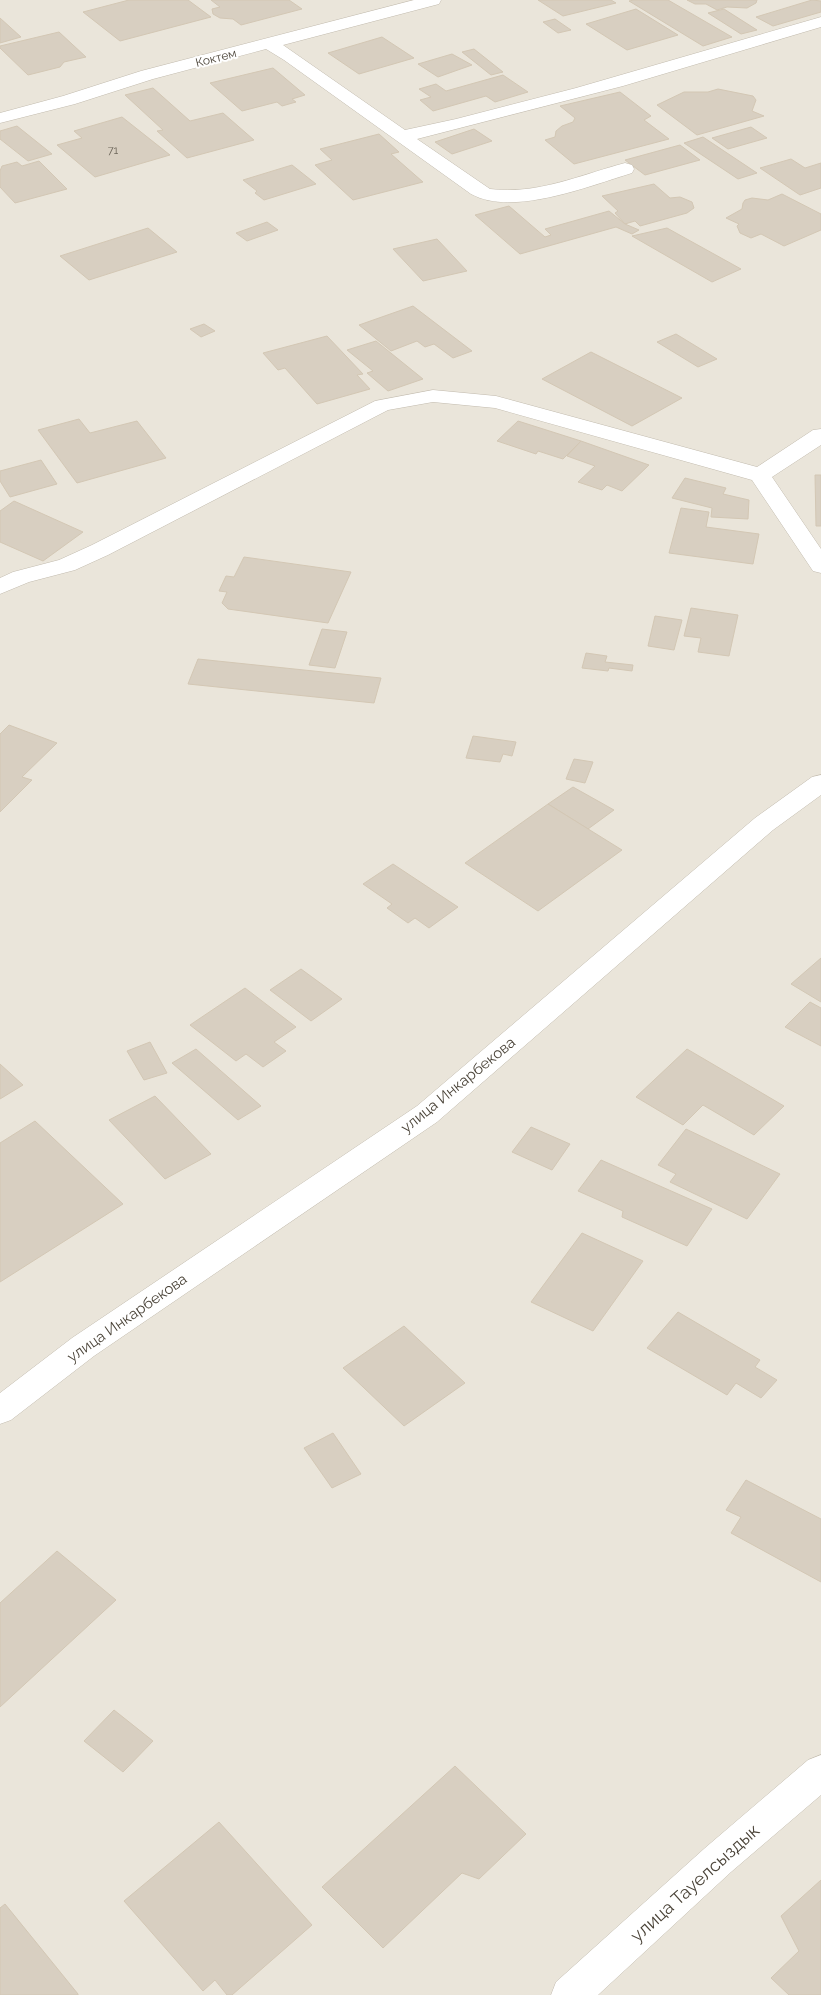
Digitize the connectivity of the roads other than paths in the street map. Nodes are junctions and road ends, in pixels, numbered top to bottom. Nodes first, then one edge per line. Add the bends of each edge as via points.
1 (433, 0) edge
2 (821, 22) edge
3 (269, 44) junction
4 (0, 118) edge
5 (401, 136) junction
6 (625, 169) dead end
7 (821, 435) edge
8 (760, 475) junction
9 (821, 566) edge
10 (0, 587) edge
11 (821, 783) edge
12 (0, 1411) edge
13 (821, 1772) edge
14 (570, 1995) edge

1 - 3 street, Коктем
2 - 5 street via 564,96 433,131
3 - 4 street, Коктем
3 - 5 street
5 - 6 street via 486,194 502,197 559,187
7 - 8 street
8 - 9 street
8 - 10 street via 496,402 433,396 382,405 100,550 67,565 22,577
11 - 12 street, улица Инкарбекова via 764,824 427,1114 83,1347
13 - 14 street, улица Тауелсыздык via 718,1860

